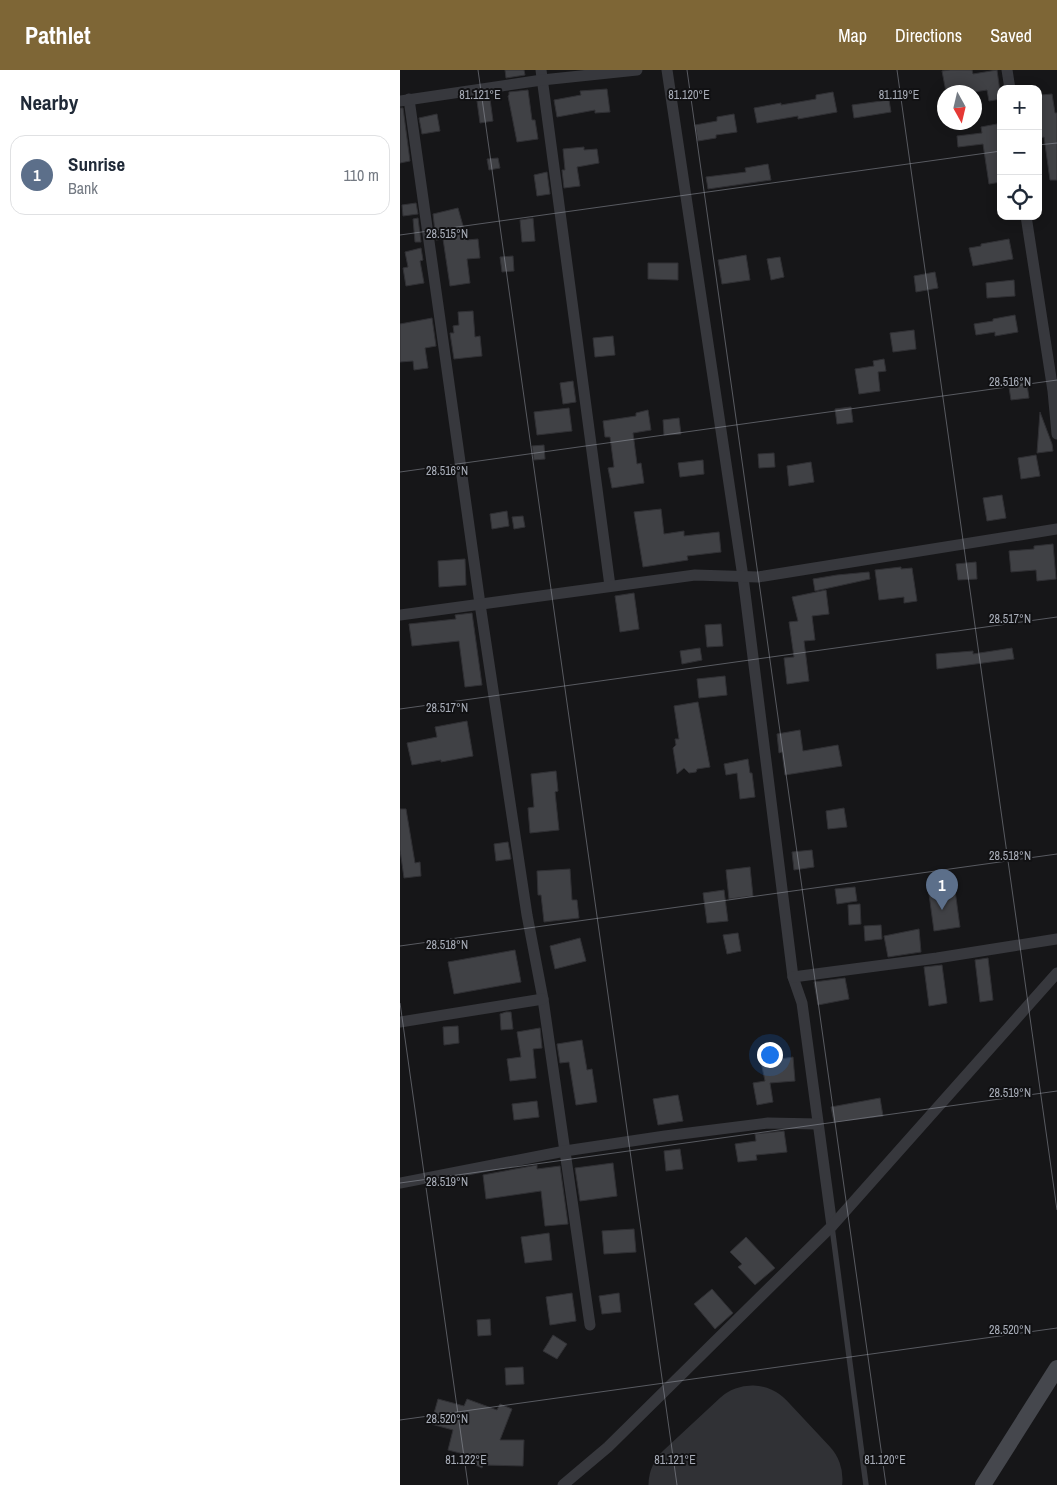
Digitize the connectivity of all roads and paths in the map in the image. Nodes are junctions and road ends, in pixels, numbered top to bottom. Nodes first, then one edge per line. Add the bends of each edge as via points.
1 (637, 70) edge
2 (667, 70) edge
3 (1008, 70) edge
4 (541, 75) edge
5 (1010, 85) edge
6 (405, 100) edge
7 (1027, 220) edge
8 (1057, 434) edge
9 (1057, 529) edge
10 (743, 577) junction
11 (610, 586) junction
12 (480, 604) junction
13 (400, 615) edge
14 (1057, 939) edge
15 (1057, 973) edge
16 (793, 977) junction
17 (543, 999) junction
18 (400, 1022) edge
19 (818, 1124) junction
20 (565, 1151) junction
21 (400, 1183) edge
22 (832, 1226) junction
23 (590, 1325) dead end
24 (1057, 1368) edge
25 (563, 1485) edge
26 (866, 1485) edge
27 (983, 1485) edge

1 - 4 street
2 - 10 street
3 - 5 street
4 - 6 street
4 - 11 street
6 - 12 street
7 - 8 street
9 - 10 street
10 - 11 street via 695,575
10 - 16 street
11 - 12 street
12 - 13 street
12 - 17 street via 527,915
14 - 16 street
15 - 22 street
16 - 19 street via 802,1003
17 - 18 street
17 - 20 street
19 - 20 street via 768,1122
19 - 22 street
20 - 21 street
20 - 23 street
22 - 25 street via 608,1447
22 - 26 lane
24 - 27 street

